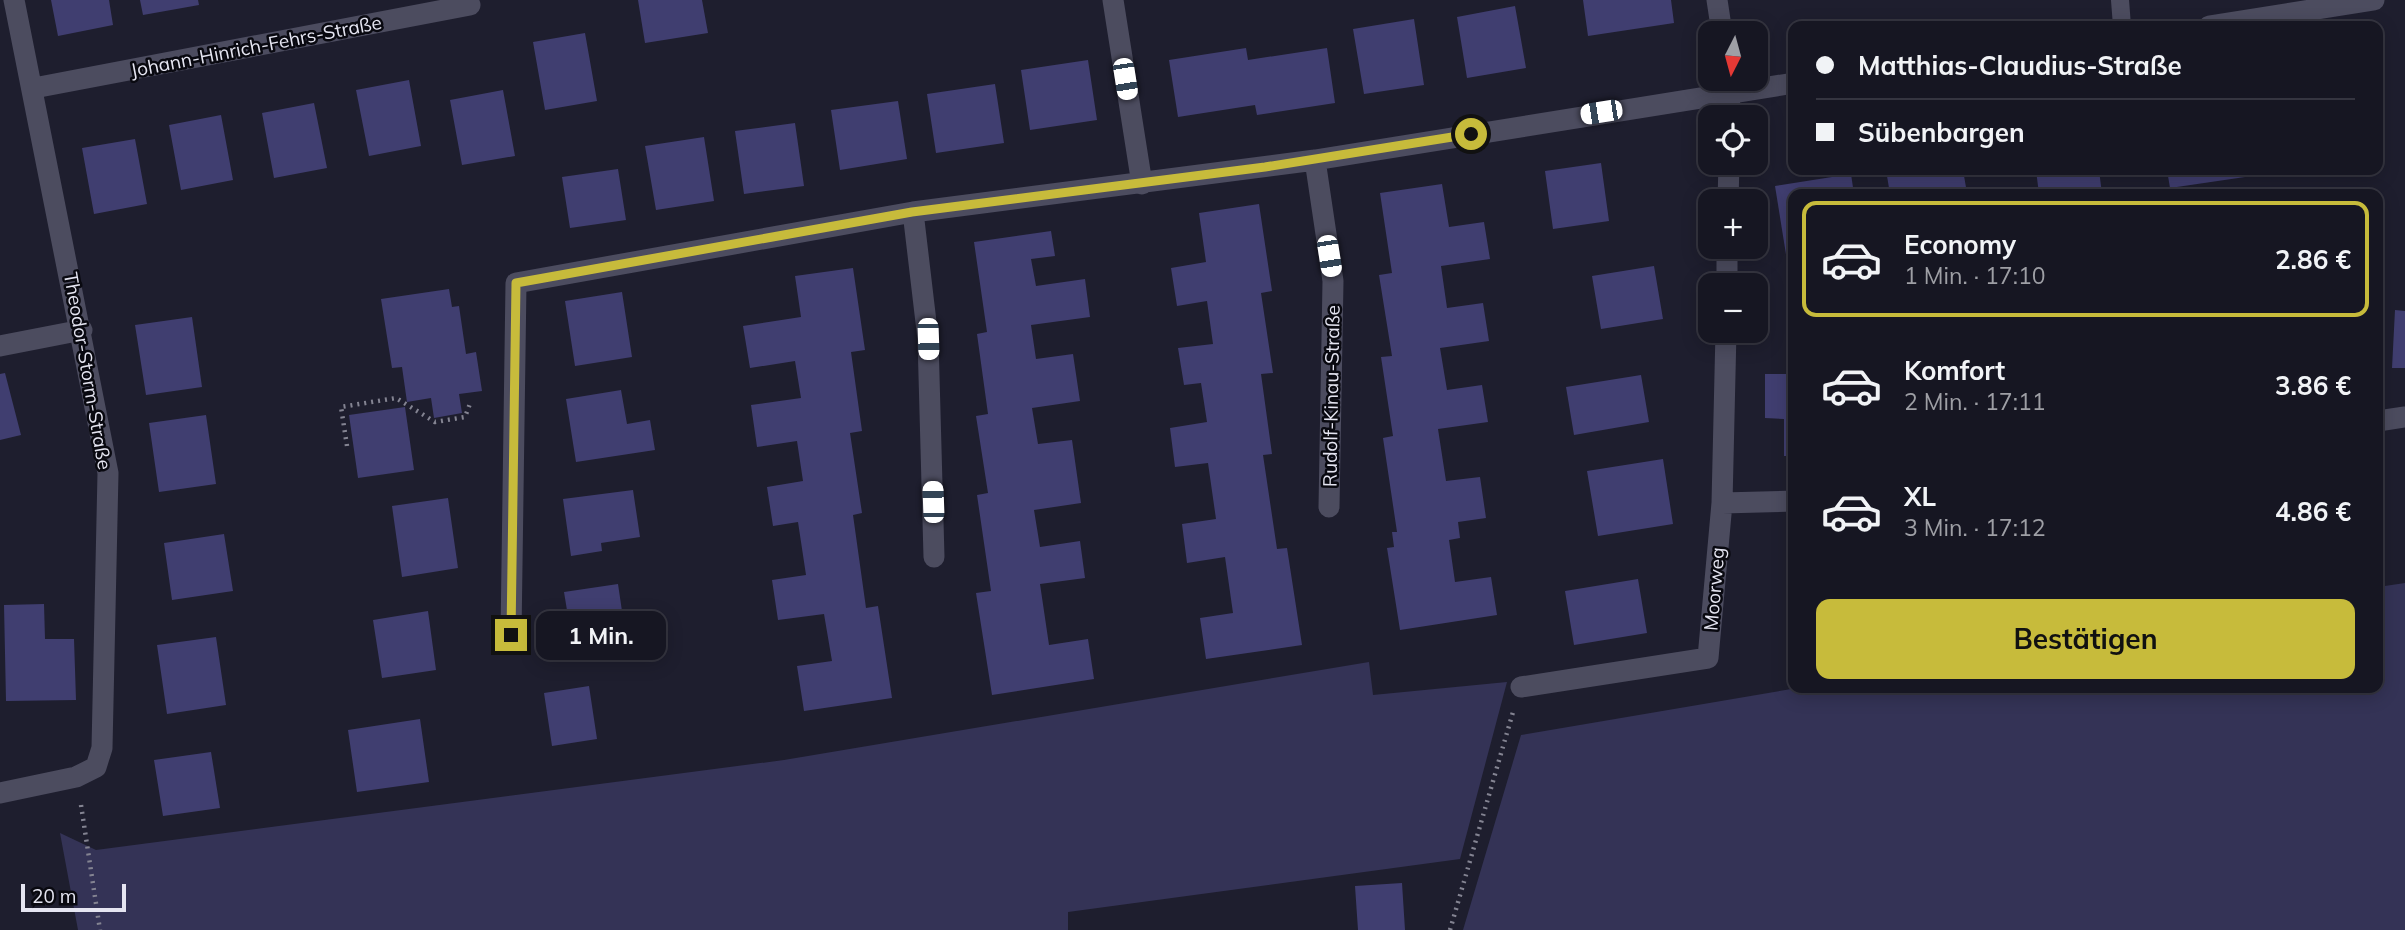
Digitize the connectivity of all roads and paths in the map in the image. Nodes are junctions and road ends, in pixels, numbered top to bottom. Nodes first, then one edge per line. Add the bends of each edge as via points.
1 (14, 0) edge
2 (1113, 0) edge
3 (1717, 0) edge
4 (2120, 0) edge
5 (2374, 0) edge
6 (472, 3) edge
7 (1720, 21) edge
8 (2122, 21) edge
9 (2241, 21) edge
10 (1788, 83) edge
11 (1768, 84) edge
12 (34, 88) junction
13 (1698, 91) edge
14 (1315, 160) junction
15 (1142, 184) junction
16 (912, 212) junction
17 (82, 330) junction
18 (1726, 343) edge
19 (0, 346) edge
20 (471, 401) dead end
21 (2405, 417) edge
22 (2383, 420) edge
23 (347, 446) dead end
24 (1788, 501) edge
25 (1722, 503) junction
26 (1329, 507) dead end
27 (934, 557) dead end
28 (511, 635) dead end
29 (1521, 687) joint
30 (76, 777) junction
31 (0, 793) edge
32 (100, 930) edge
33 (1450, 930) edge

1 - 12 street, Theodor-Storm-Straße
2 - 15 street
3 - 7 street
4 - 8 lane
5 - 9 street
6 - 12 street, Johann-Hinrich-Fehrs-Straße
10 - 11 street
12 - 17 street, Theodor-Storm-Straße
13 - 14 street
14 - 15 street
14 - 26 street, Rudolf-Kinau-Straße via 1333,281
15 - 16 street
16 - 27 street via 928,339
16 - 28 street via 516,283
17 - 19 street
17 - 30 street, Theodor-Storm-Straße via 108,473 102,748 96,767
18 - 25 street, Moorweg
20 - 23 path via 466,417 435,422 396,398 341,407
21 - 22 street
24 - 25 street
25 - 29 street, Moorweg via 1709,658
29 - 33 path
30 - 31 street
30 - 32 path

